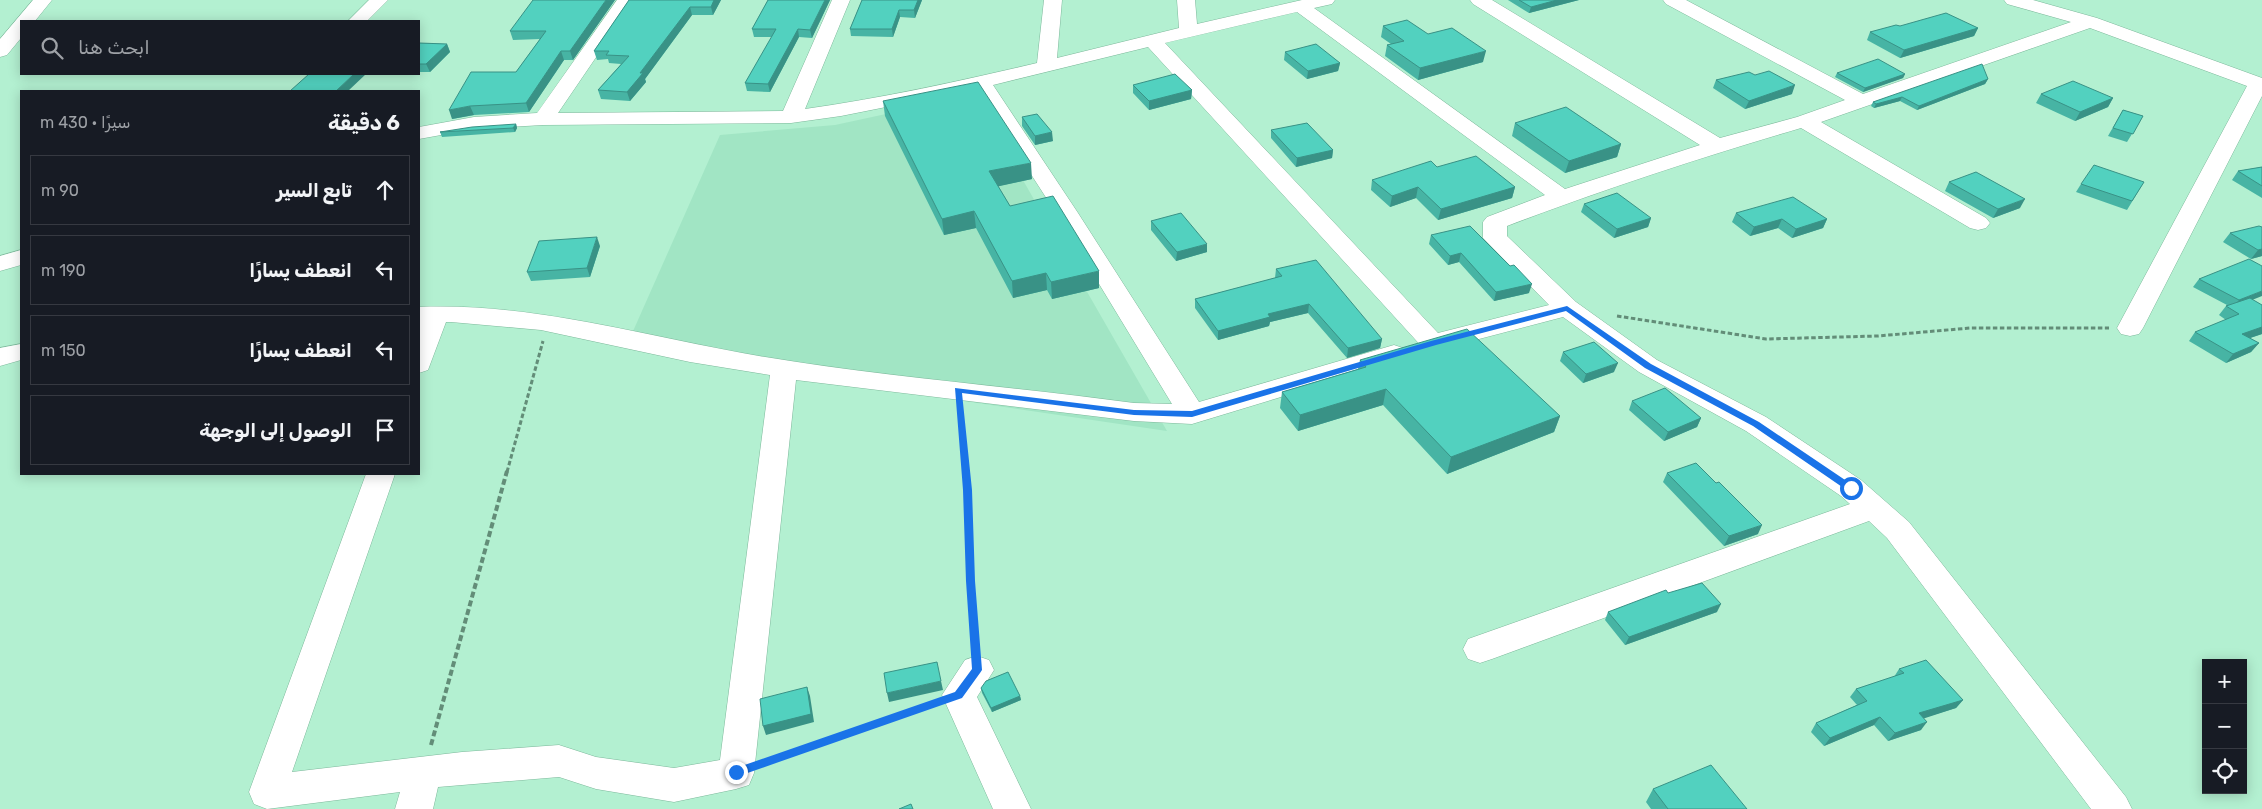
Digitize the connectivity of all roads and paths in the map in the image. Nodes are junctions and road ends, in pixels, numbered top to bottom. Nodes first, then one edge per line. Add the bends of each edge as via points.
1 (43, 0) edge
2 (379, 0) edge
3 (626, 0) edge
4 (841, 0) edge
5 (1052, 0) edge
6 (1186, 0) edge
7 (1326, 0) edge
8 (1479, 0) edge
9 (1672, 0) edge
10 (2014, 0) edge
11 (1300, 6) junction
12 (26, 20) edge
13 (357, 20) edge
14 (2090, 22) junction
15 (20, 27) edge
16 (1189, 32) junction
17 (1152, 40) junction
18 (1, 48) edge
19 (1046, 67) junction
20 (981, 82) junction
21 (2260, 84) edge
22 (1862, 101) junction
23 (791, 117) junction
24 (543, 119) junction
25 (1804, 121) junction
26 (420, 133) edge
27 (1717, 146) junction
28 (1562, 197) junction
29 (1978, 223) dead end
30 (20, 257) edge
31 (0, 264) edge
32 (1567, 308) junction
33 (428, 315) edge
34 (1612, 315) dead end
35 (547, 324) junction
36 (2130, 328) joint
37 (1433, 343) junction
38 (20, 352) edge
39 (0, 356) edge
40 (420, 359) edge
41 (784, 369) junction
42 (958, 390) junction
43 (1192, 414) junction
44 (380, 475) edge
45 (1873, 508) junction
46 (1480, 649) dead end
47 (968, 682) junction
48 (736, 772) junction
49 (424, 773) junction
50 (414, 809) edge
51 (1012, 809) edge
52 (2112, 809) edge

1 - 12 main road
2 - 13 main road
3 - 24 main road
4 - 23 main road
5 - 19 main road
6 - 16 main road
7 - 11 main road
8 - 27 main road
9 - 22 main road
10 - 14 main road
11 - 16 main road
11 - 28 main road
14 - 21 main road
14 - 22 main road
15 - 18 main road
16 - 17 main road
17 - 19 main road
17 - 37 main road
19 - 20 main road
20 - 23 main road
20 - 43 main road
21 - 36 main road
22 - 25 main road
23 - 24 main road
24 - 26 main road via 474,122
25 - 27 main road
25 - 29 main road
27 - 28 main road
28 - 32 main road via 1495,222 1495,238
30 - 31 main road
32 - 37 main road
32 - 45 main road via 1648,366 1756,424 1851,488
33 - 35 main road via 451,314
33 - 40 main road
34 - 36 path via 1766,339 1878,336 1970,328
35 - 41 main road
35 - 49 path
37 - 43 main road
38 - 39 main road
41 - 42 main road
41 - 48 main road
42 - 43 main road via 1134,412
42 - 47 path via 968,490
44 - 49 main road via 267,792
45 - 46 main road
45 - 52 main road via 1898,530
47 - 48 path
47 - 51 main road
48 - 49 main road via 674,785 596,774 559,761
49 - 50 main road

